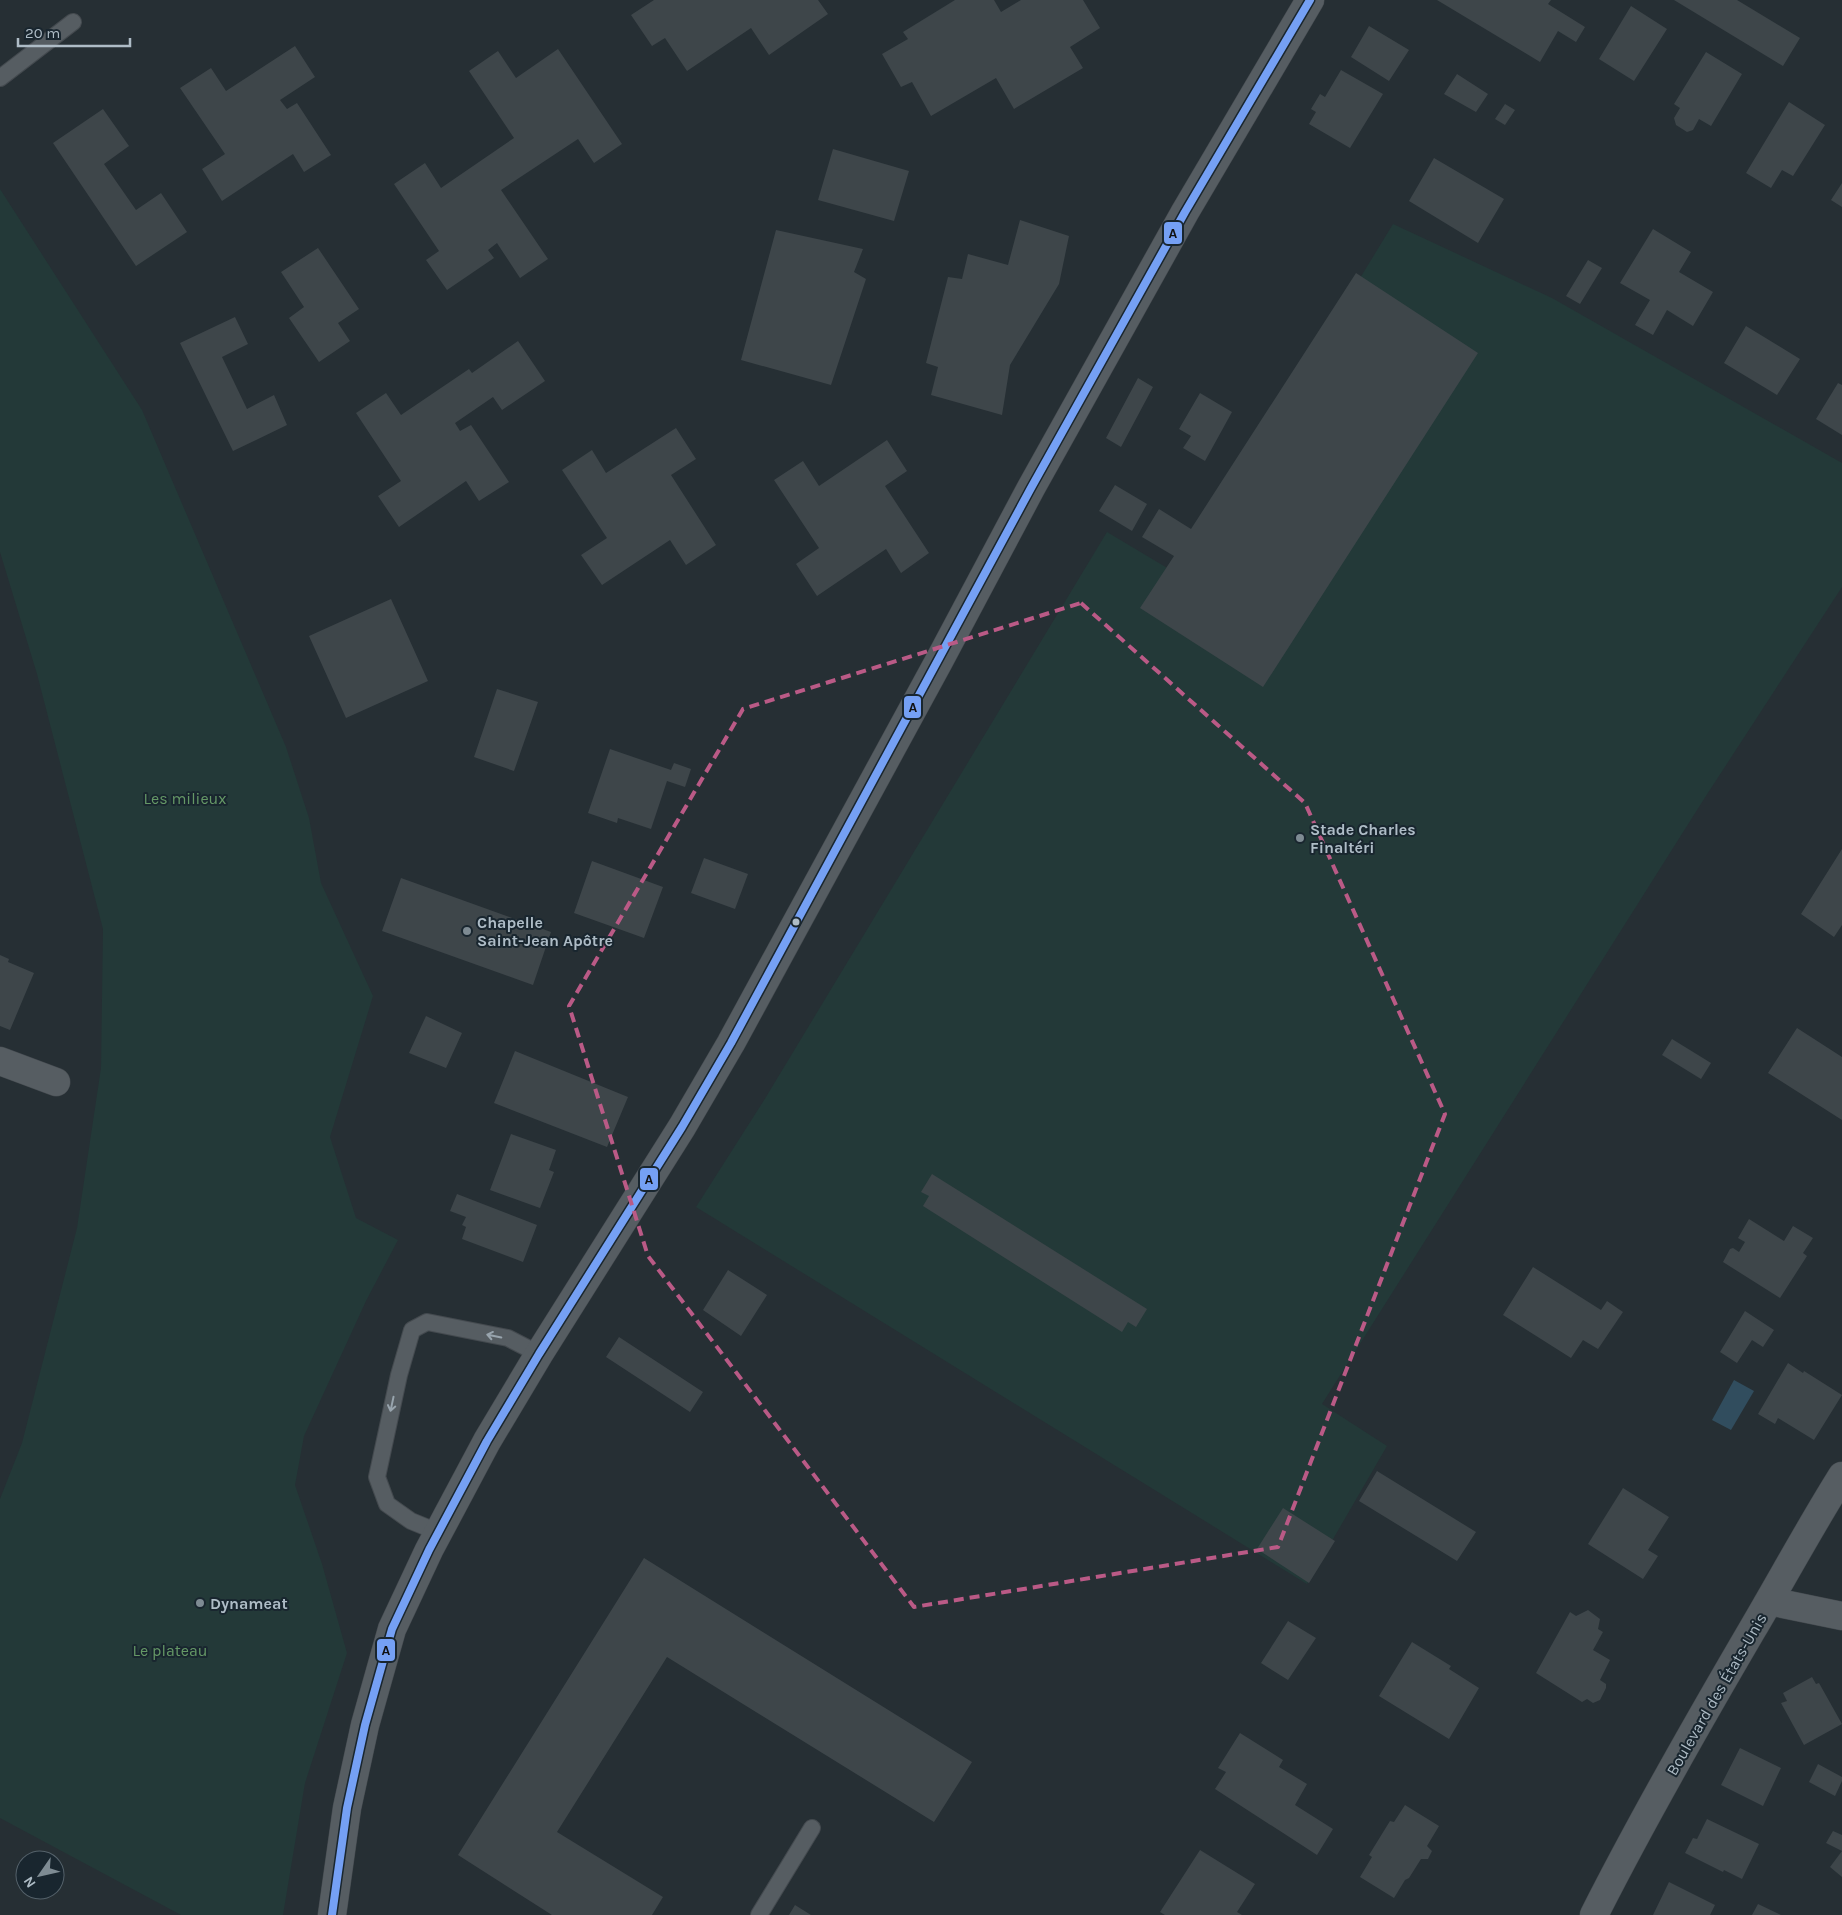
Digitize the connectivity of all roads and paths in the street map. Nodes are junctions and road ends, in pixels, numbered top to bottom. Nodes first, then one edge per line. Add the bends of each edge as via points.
1 (1310, 0) edge
2 (73, 22) dead end
3 (0, 78) edge
4 (0, 1061) edge
5 (56, 1082) dead end
6 (539, 1354) junction
7 (1842, 1476) edge
8 (438, 1532) junction
9 (1769, 1601) junction
10 (1842, 1616) edge
11 (812, 1828) dead end
12 (332, 1915) edge
13 (758, 1915) edge
14 (1594, 1915) edge

1 - 6 street via 1185,212 1030,488 731,1043
2 - 3 lane
4 - 5 street
6 - 8 street
6 -> 8 lane via 508,1338 427,1322 412,1330 398,1375 377,1477 387,1504
7 - 9 street, Boulevard des États-Unis
8 - 12 street via 392,1629 365,1726 347,1808
9 - 10 street
9 - 14 street, Boulevard des États-Unis
11 - 13 lane

